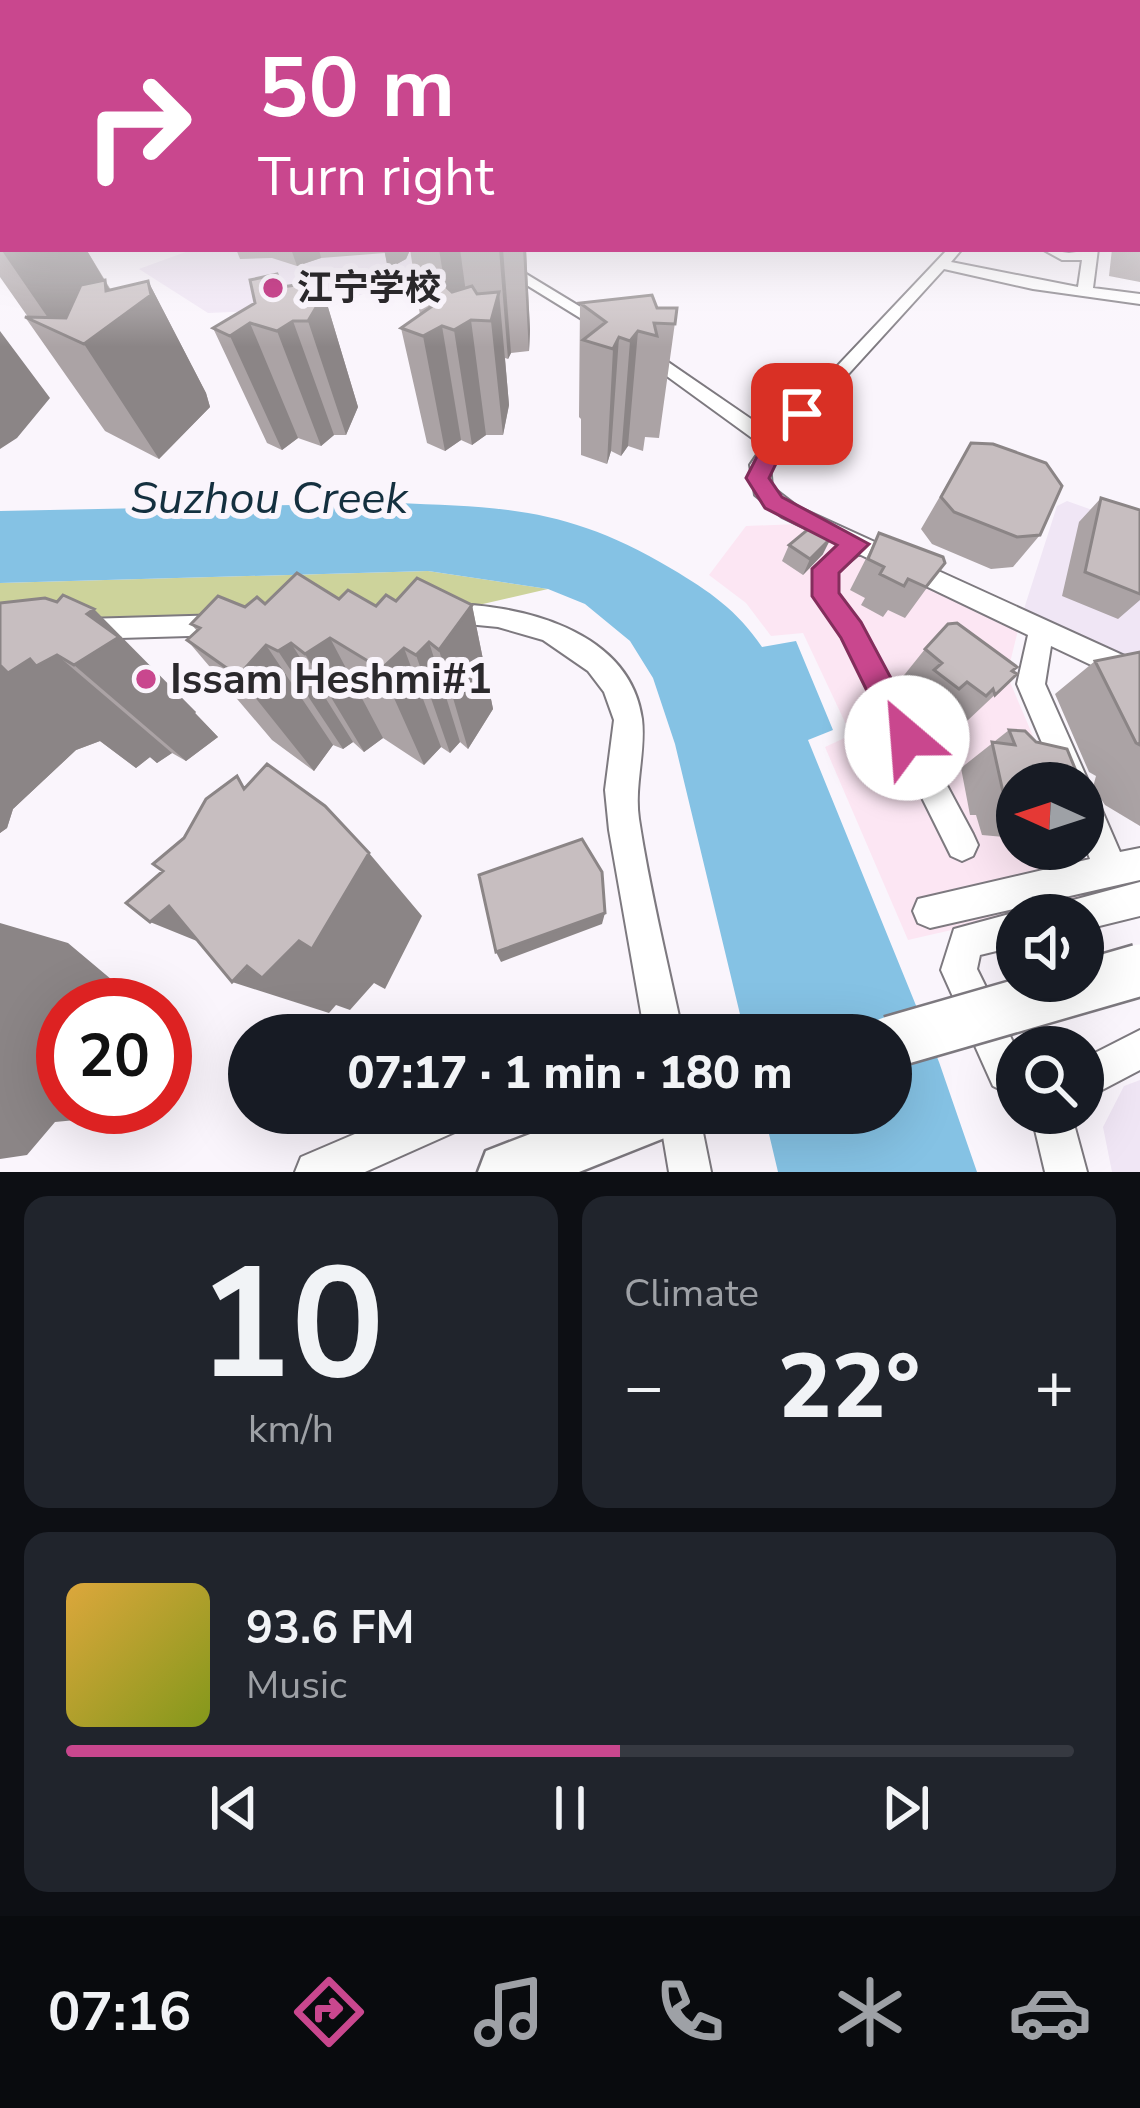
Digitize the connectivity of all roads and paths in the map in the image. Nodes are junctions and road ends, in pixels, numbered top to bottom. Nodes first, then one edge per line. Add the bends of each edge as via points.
1 (480, 252) edge
2 (953, 252) edge
3 (1055, 252) edge
4 (1091, 253) edge
5 (943, 264) junction
6 (1084, 292) junction
7 (1140, 299) edge
8 (774, 444) junction
9 (856, 544) junction
10 (410, 616) edge
11 (257, 624) edge
12 (47, 630) edge
13 (1041, 631) junction
14 (1140, 676) edge
15 (1065, 762) edge
16 (1104, 834) edge
17 (962, 845) dead end
18 (1126, 867) edge
19 (1140, 899) edge
20 (1104, 908) edge
21 (930, 911) dead end
22 (996, 933) edge
23 (1140, 970) edge
24 (653, 1014) edge
25 (912, 1036) edge
26 (996, 1049) edge
27 (1140, 1049) edge
28 (1104, 1069) edge
29 (404, 1134) edge
30 (604, 1134) edge
31 (683, 1134) edge
32 (1057, 1134) edge
33 (316, 1172) edge
34 (507, 1172) edge
35 (690, 1172) edge
36 (1066, 1172) edge

1 - 8 street via 586,314
2 - 5 street
3 - 4 street
4 - 6 street
5 - 6 street
5 - 8 street
6 - 7 street
8 - 9 street via 760,465 762,490
9 - 13 street
9 - 17 street via 825,569 826,596
10 - 24 street via 514,617 550,631 604,673 626,710 621,801
11 - 12 street
13 - 14 street
13 - 15 street via 1031,684
16 - 18 street
18 - 21 street
19 - 20 street
22 - 26 street via 966,940 959,970
23 - 25 main road, bridge
27 - 28 street
29 - 33 street
30 - 34 main road
31 - 35 street
32 - 36 street

